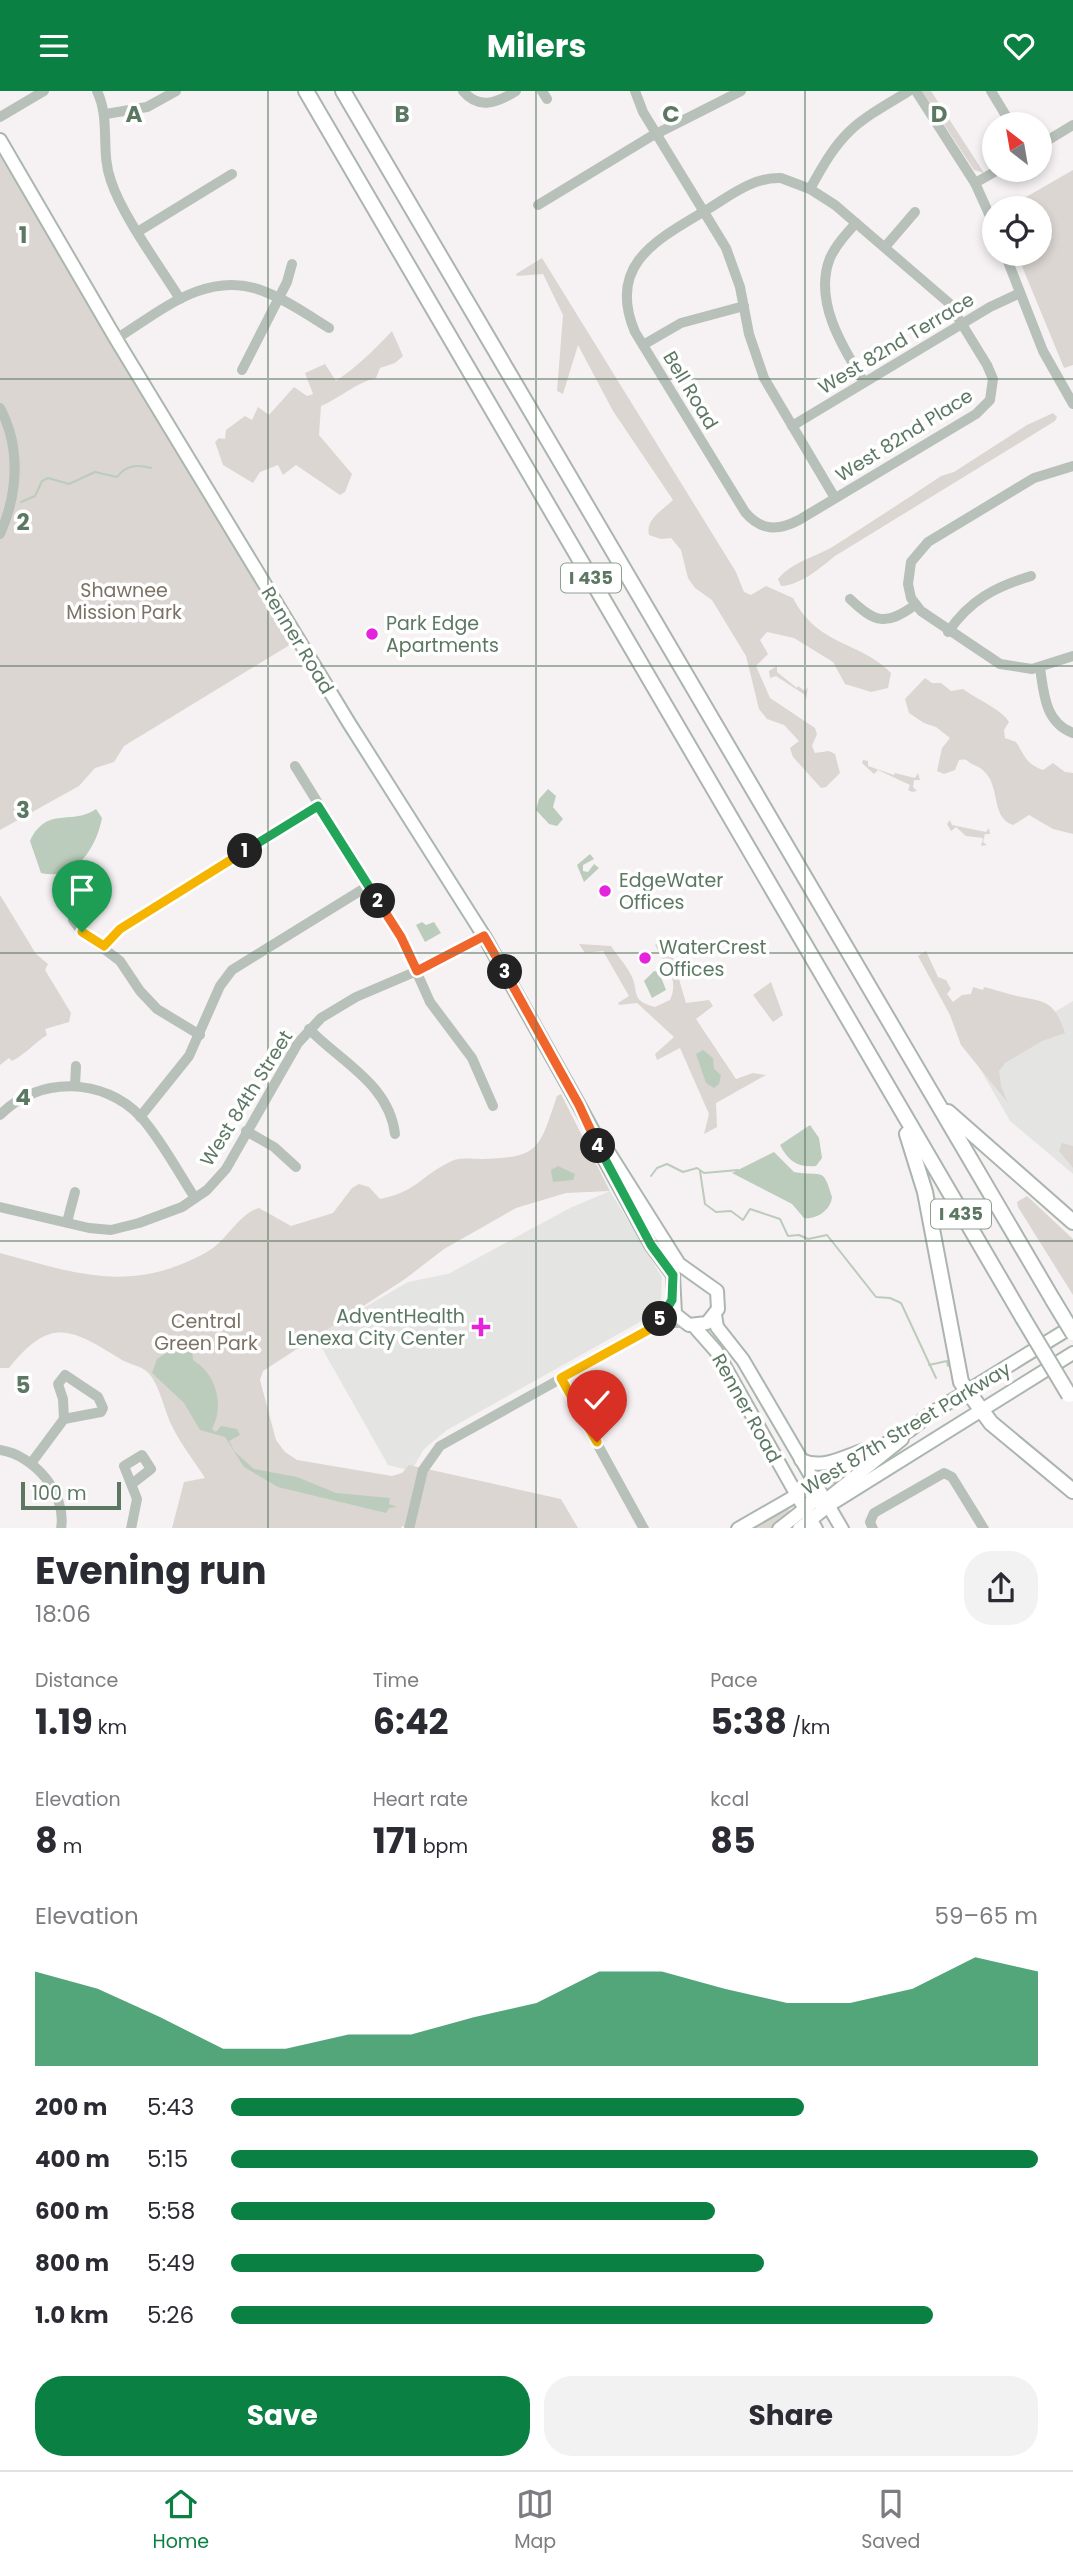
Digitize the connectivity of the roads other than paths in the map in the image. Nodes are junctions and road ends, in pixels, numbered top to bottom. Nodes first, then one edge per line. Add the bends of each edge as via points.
1 (44, 91) edge
2 (97, 91) edge
3 (176, 91) edge
4 (306, 91) edge
5 (343, 91) edge
6 (463, 91) edge
7 (516, 91) edge
8 (635, 91) edge
9 (909, 91) edge
10 (916, 91) edge
11 (992, 91) edge
12 (739, 92) edge
13 (1004, 112) edge
14 (106, 114) junction
15 (0, 117) edge
16 (1073, 125) edge
17 (656, 134) junction
18 (1052, 138) edge
19 (0, 140) edge
20 (232, 174) dead end
21 (982, 179) edge
22 (975, 183) junction
23 (810, 189) junction
24 (982, 198) edge
25 (538, 205) dead end
26 (703, 212) junction
27 (915, 212) dead end
28 (856, 223) junction
29 (139, 231) junction
30 (885, 247) junction
31 (292, 264) dead end
32 (1010, 266) edge
33 (1020, 293) junction
34 (279, 298) junction
35 (180, 299) junction
36 (744, 306) junction
37 (962, 324) junction
38 (329, 328) dead end
39 (116, 339) junction
40 (643, 345) junction
41 (242, 370) dead end
42 (864, 382) junction
43 (1073, 404) edge
44 (0, 408) edge
45 (792, 426) junction
46 (1073, 466) edge
47 (835, 498) junction
48 (0, 534) edge
49 (1031, 576) dead end
50 (850, 599) dead end
51 (915, 605) junction
52 (948, 632) junction
53 (1073, 656) edge
54 (1040, 669) junction
55 (1073, 733) edge
56 (295, 766) dead end
57 (318, 806) junction
58 (368, 886) junction
59 (74, 920) dead end
60 (484, 936) junction
61 (104, 946) junction
62 (417, 971) junction
63 (309, 1030) junction
64 (200, 1035) junction
65 (76, 1066) dead end
66 (75, 1086) junction
67 (937, 1103) junction
68 (493, 1106) dead end
69 (900, 1110) junction
70 (0, 1115) edge
71 (140, 1117) junction
72 (246, 1131) junction
73 (395, 1134) dead end
74 (598, 1140) junction
75 (296, 1167) dead end
76 (75, 1192) dead end
77 (195, 1198) junction
78 (0, 1207) edge
79 (67, 1222) junction
80 (1073, 1222) edge
81 (697, 1279) junction
82 (673, 1297) junction
83 (715, 1315) junction
84 (690, 1324) junction
85 (1073, 1326) edge
86 (650, 1329) junction
87 (1073, 1333) edge
88 (1073, 1353) edge
89 (561, 1378) junction
90 (966, 1390) junction
91 (1071, 1399) edge
92 (981, 1410) junction
93 (64, 1419) junction
94 (910, 1430) junction
95 (897, 1437) junction
96 (0, 1450) edge
97 (801, 1460) junction
98 (32, 1462) junction
99 (133, 1483) dead end
100 (815, 1484) junction
101 (1073, 1491) edge
102 (796, 1495) junction
103 (826, 1503) junction
104 (810, 1519) edge
105 (872, 1523) edge
106 (409, 1527) edge
107 (61, 1528) edge
108 (131, 1528) edge
109 (644, 1528) edge
110 (738, 1528) edge
111 (779, 1528) edge
112 (799, 1528) edge
113 (842, 1528) edge
114 (984, 1528) edge

1 - 15 street
2 - 14 street
3 - 14 street via 147,107
4 - 69 highway, I 435
5 - 67 highway, I 435
6 - 7 street via 479,103 491,103
8 - 17 street
9 - 23 street via 846,131
10 - 22 street
11 - 13 street
12 - 17 street
14 - 29 street via 111,183
16 - 18 street
17 - 25 street
17 - 26 street
19 - 39 main road, Renner Road
20 - 29 street
21 - 22 street
22 - 24 street
23 - 26 street, Bell Road via 789,180 766,179
23 - 28 street
26 - 36 street via 726,248
26 - 40 street, Bell Road via 654,243 639,257 631,274 626,305
27 - 30 street
28 - 30 street
28 - 42 street via 831,256 826,290 835,332
29 - 35 street
30 - 37 street via 944,298
31 - 34 street
32 - 33 street
33 - 37 street, West 82nd Terrace
33 - 43 street via 1047,361
34 - 35 street via 231,284 200,289
34 - 38 street
34 - 41 street
35 - 39 street
36 - 40 street via 681,323
36 - 45 street via 754,354
37 - 42 street, West 82nd Terrace
37 - 47 street, West 82nd Place via 990,371 993,390 987,405
39 - 60 main road, Renner Road
40 - 47 street, Bell Road via 751,520 767,528 782,528
42 - 45 street, West 82nd Terrace
44 - 48 street via 11,439 15,482
45 - 47 street
46 - 51 street via 1034,478 924,545 909,570 909,591
49 - 52 street via 982,596
50 - 51 street via 881,620
51 - 52 street
52 - 54 street via 1000,664
53 - 54 street
54 - 55 street via 1049,713
56 - 57 street
57 - 58 street
57 - 61 street via 120,929
58 - 62 street
58 - 64 street via 232,970 220,986
59 - 61 street via 82,932
60 - 62 street, West 84th Street
60 - 74 main road, Renner Road
61 - 64 street via 157,1009
62 - 63 street, West 84th Street via 356,997
62 - 68 street via 434,1009 472,1059
63 - 72 street, West 84th Street
63 - 73 street via 377,1090
64 - 71 street via 173,1081
65 - 66 street
66 - 70 street via 30,1093
66 - 71 street via 116,1099
67 - 80 highway
67 - 87 highway, I 435, bridge
69 - 90 highway via 925,1192
69 - 91 highway, I 435, bridge
71 - 77 street
72 - 75 street
72 - 77 street, West 84th Street via 226,1168
74 - 81 main road, Renner Road via 676,1259
74 - 82 main road, Renner Road via 598,1149 651,1245 673,1275
76 - 79 street
77 - 79 street, West 84th Street via 125,1228 89,1228
78 - 79 street, West 84th Street
81 - 82 main road via 685,1282
81 - 83 main road, Renner Road via 717,1291
82 - 84 main road, Renner Road via 675,1314
82 - 86 street
83 - 84 main road via 707,1323
83 - 97 main road, Renner Road via 717,1327 743,1360
84 - 86 street via 666,1323
84 - 102 main road, Renner Road via 716,1351
85 - 90 main road, West 87th Street Parkway
86 - 89 street
88 - 92 main road, West 87th Street Parkway
89 - 106 street via 453,1437 432,1454 423,1470
89 - 109 street
90 - 92 highway
90 - 94 main road, West 87th Street Parkway
92 - 101 highway
92 - 103 main road, West 87th Street Parkway
93 - 93 street via 103,1408 98,1397 65,1375 58,1384
93 - 98 street
94 - 95 main road, West 87th Street Parkway
94 - 103 main road via 896,1447
95 - 97 main road via 823,1465
95 - 100 main road, West 87th Street Parkway
96 - 98 street
97 - 100 main road, Renner Road
98 - 107 street via 59,1503
99 - 108 street via 137,1499
100 - 102 main road, West 87th Street Parkway
100 - 103 main road, Renner Road
100 - 104 main road
102 - 104 main road, Renner Road
102 - 110 main road, West 87th Street Parkway
103 - 104 main road, West 87th Street Parkway
103 - 113 main road, Renner Road
104 - 111 main road
104 - 112 main road, West 87th Street Parkway
105 - 114 street via 874,1513 947,1473

